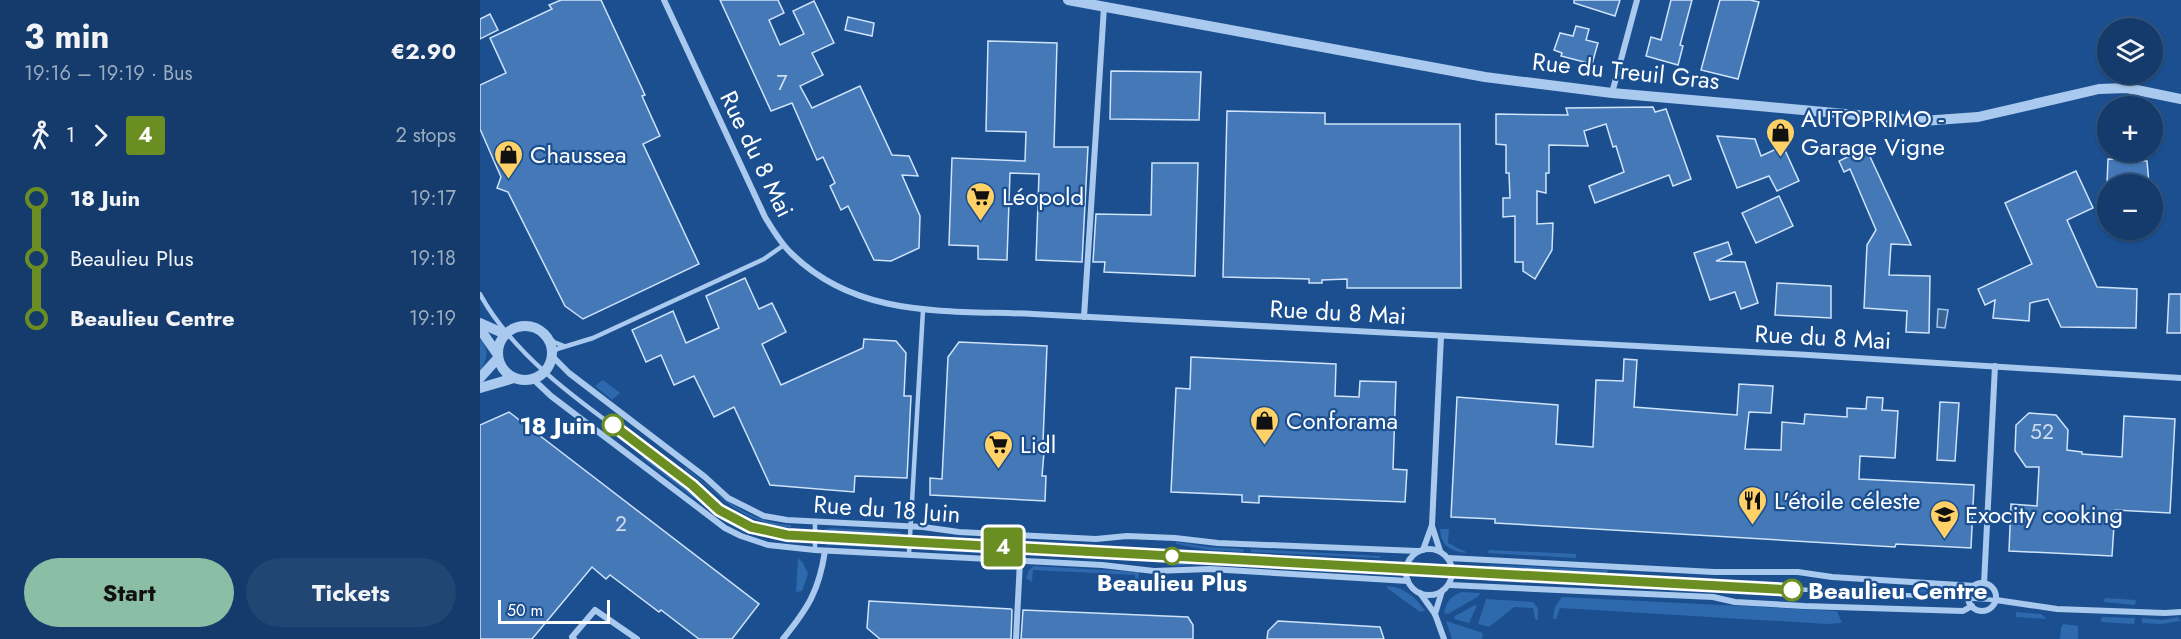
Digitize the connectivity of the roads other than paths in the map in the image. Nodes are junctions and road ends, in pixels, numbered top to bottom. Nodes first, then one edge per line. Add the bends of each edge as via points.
1 (664, 0) edge
2 (1068, 0) edge
3 (1637, 0) edge
4 (1104, 7) junction
5 (1612, 93) junction
6 (2181, 99) edge
7 (784, 245) junction
8 (480, 294) edge
9 (923, 310) junction
10 (1084, 317) junction
11 (480, 323) edge
12 (480, 328) edge
13 (506, 333) junction
14 (545, 334) junction
15 (1441, 336) junction
16 (566, 346) junction
17 (552, 355) junction
18 (498, 357) junction
19 (1995, 366) junction
20 (544, 372) junction
21 (480, 378) edge
22 (514, 378) junction
23 (2181, 378) edge
24 (533, 379) junction
25 (480, 388) edge
26 (815, 522) junction
27 (1432, 525) junction
28 (911, 526) junction
29 (815, 537) junction
30 (910, 542) junction
31 (815, 550) junction
32 (825, 550) junction
33 (1420, 550) junction
34 (1440, 551) junction
35 (909, 554) junction
36 (1448, 558) junction
37 (1020, 561) junction
38 (1406, 569) junction
39 (1453, 572) junction
40 (1408, 581) junction
41 (1984, 584) junction
42 (1449, 585) junction
43 (1975, 586) junction
44 (1442, 591) junction
45 (1420, 593) junction
46 (1968, 597) junction
47 (1996, 600) junction
48 (1972, 606) junction
49 (2181, 612) edge
50 (1435, 614) junction
51 (629, 637) edge
52 (574, 639) edge
53 (637, 639) edge
54 (783, 639) edge
55 (1016, 639) edge
56 (1444, 639) edge

1 - 7 street, Rue du 8 Mai via 765,217
2 - 4 street, Rue du Treuil Gras
3 - 5 street
4 - 5 street, Rue du Treuil Gras via 1485,77
4 - 10 street
5 - 6 street, Rue du Treuil Gras via 1923,121 1978,117 2099,88 2127,88
7 - 9 street, Rue du 8 Mai via 816,274 843,290 888,305
7 - 16 lane via 764,259 593,338
8 - 13 lane
9 - 10 street, Rue du 8 Mai
9 - 28 lane
10 - 15 street, Rue du 8 Mai
11 - 13 street
12 - 18 street
13 - 14 street via 529,326
13 - 18 street via 500,341
13 - 20 lane
14 - 16 lane
14 - 17 street
15 - 19 street, Rue du 8 Mai
15 - 27 street
16 - 17 lane
17 - 20 street
17 - 26 street, Rue du 18 Juin via 569,373 734,502 764,516
18 - 21 street
18 - 22 street
19 - 23 street, Rue du 8 Mai
19 - 41 street
20 - 24 street
20 - 29 lane via 719,510 751,527
22 - 24 street
22 - 25 street
24 - 31 street, Rue du 18 Juin via 725,528 768,545
26 - 28 street, Rue du 18 Juin
26 - 29 lane
27 - 33 street
27 - 34 street
28 - 30 lane
28 - 33 street, Rue du 18 Juin via 1096,539 1127,536
29 - 30 lane
29 - 31 lane
30 - 35 lane
30 - 38 lane
31 - 32 street, Rue du 18 Juin
32 - 35 street, Rue du 18 Juin
32 - 54 street, Rue du 18 Juin via 817,590
33 - 34 street, Rue du 18 Juin
33 - 38 street
34 - 36 street
35 - 37 street, Rue du 18 Juin
36 - 39 street
36 - 43 street via 1798,573
37 - 40 street, Rue du 18 Juin via 1154,571 1210,569
37 - 55 street
38 - 39 lane
38 - 40 street
39 - 42 street
39 - 46 lane
40 - 45 street
41 - 43 street
41 - 47 street via 1994,591
42 - 44 street
42 - 48 street via 1713,597 1804,606 1963,611
43 - 46 street
44 - 45 street via 1432,595
44 - 50 street
45 - 50 street
46 - 47 lane
46 - 48 street
47 - 48 street via 1992,608 1984,611
47 - 49 street via 2057,609
50 - 56 street
51 - 52 street via 595,610
51 - 53 street

